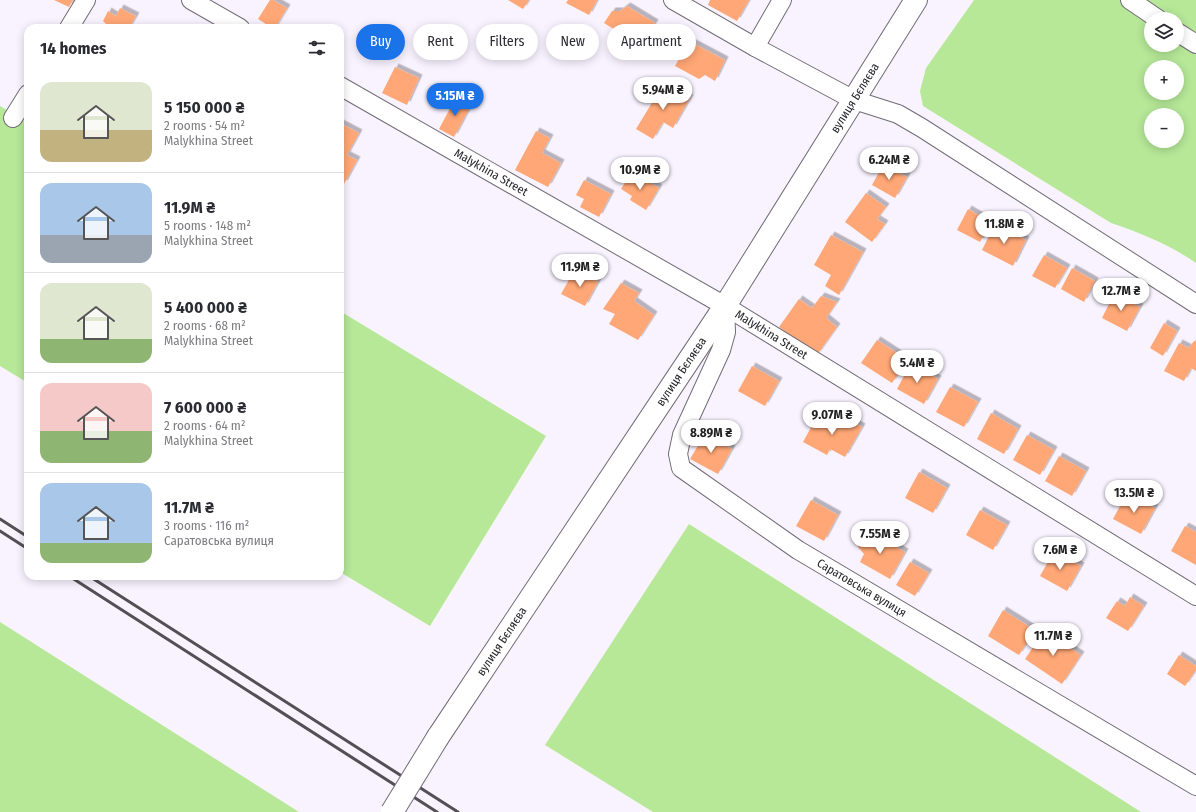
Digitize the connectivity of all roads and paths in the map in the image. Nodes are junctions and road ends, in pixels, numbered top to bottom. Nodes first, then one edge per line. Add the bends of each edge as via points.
1 (86, 0) edge
2 (191, 0) edge
3 (673, 0) edge
4 (782, 0) edge
5 (916, 0) edge
6 (1130, 0) edge
7 (1148, 12) edge
8 (71, 24) edge
9 (233, 24) edge
10 (1184, 36) edge
11 (1196, 44) edge
12 (755, 47) junction
13 (344, 88) edge
14 (24, 100) edge
15 (854, 100) junction
16 (13, 118) dead end
17 (1196, 304) edge
18 (725, 306) junction
19 (1196, 596) edge
20 (1196, 786) edge
21 (392, 812) edge

1 - 8 street
2 - 9 street
3 - 12 street
4 - 12 street
5 - 15 street, вулиця Бєляєва
6 - 7 street
10 - 11 street
12 - 15 street
13 - 18 street, Malykhina Street
14 - 16 street
15 - 17 street via 898,114 922,128
15 - 18 street, вулиця Бєляєва
18 - 19 street, Malykhina Street
18 - 20 street, Саратовська вулиця via 726,332 721,350 682,435 678,454 681,468 798,550
18 - 21 street, вулиця Бєляєва, bridge via 438,736

